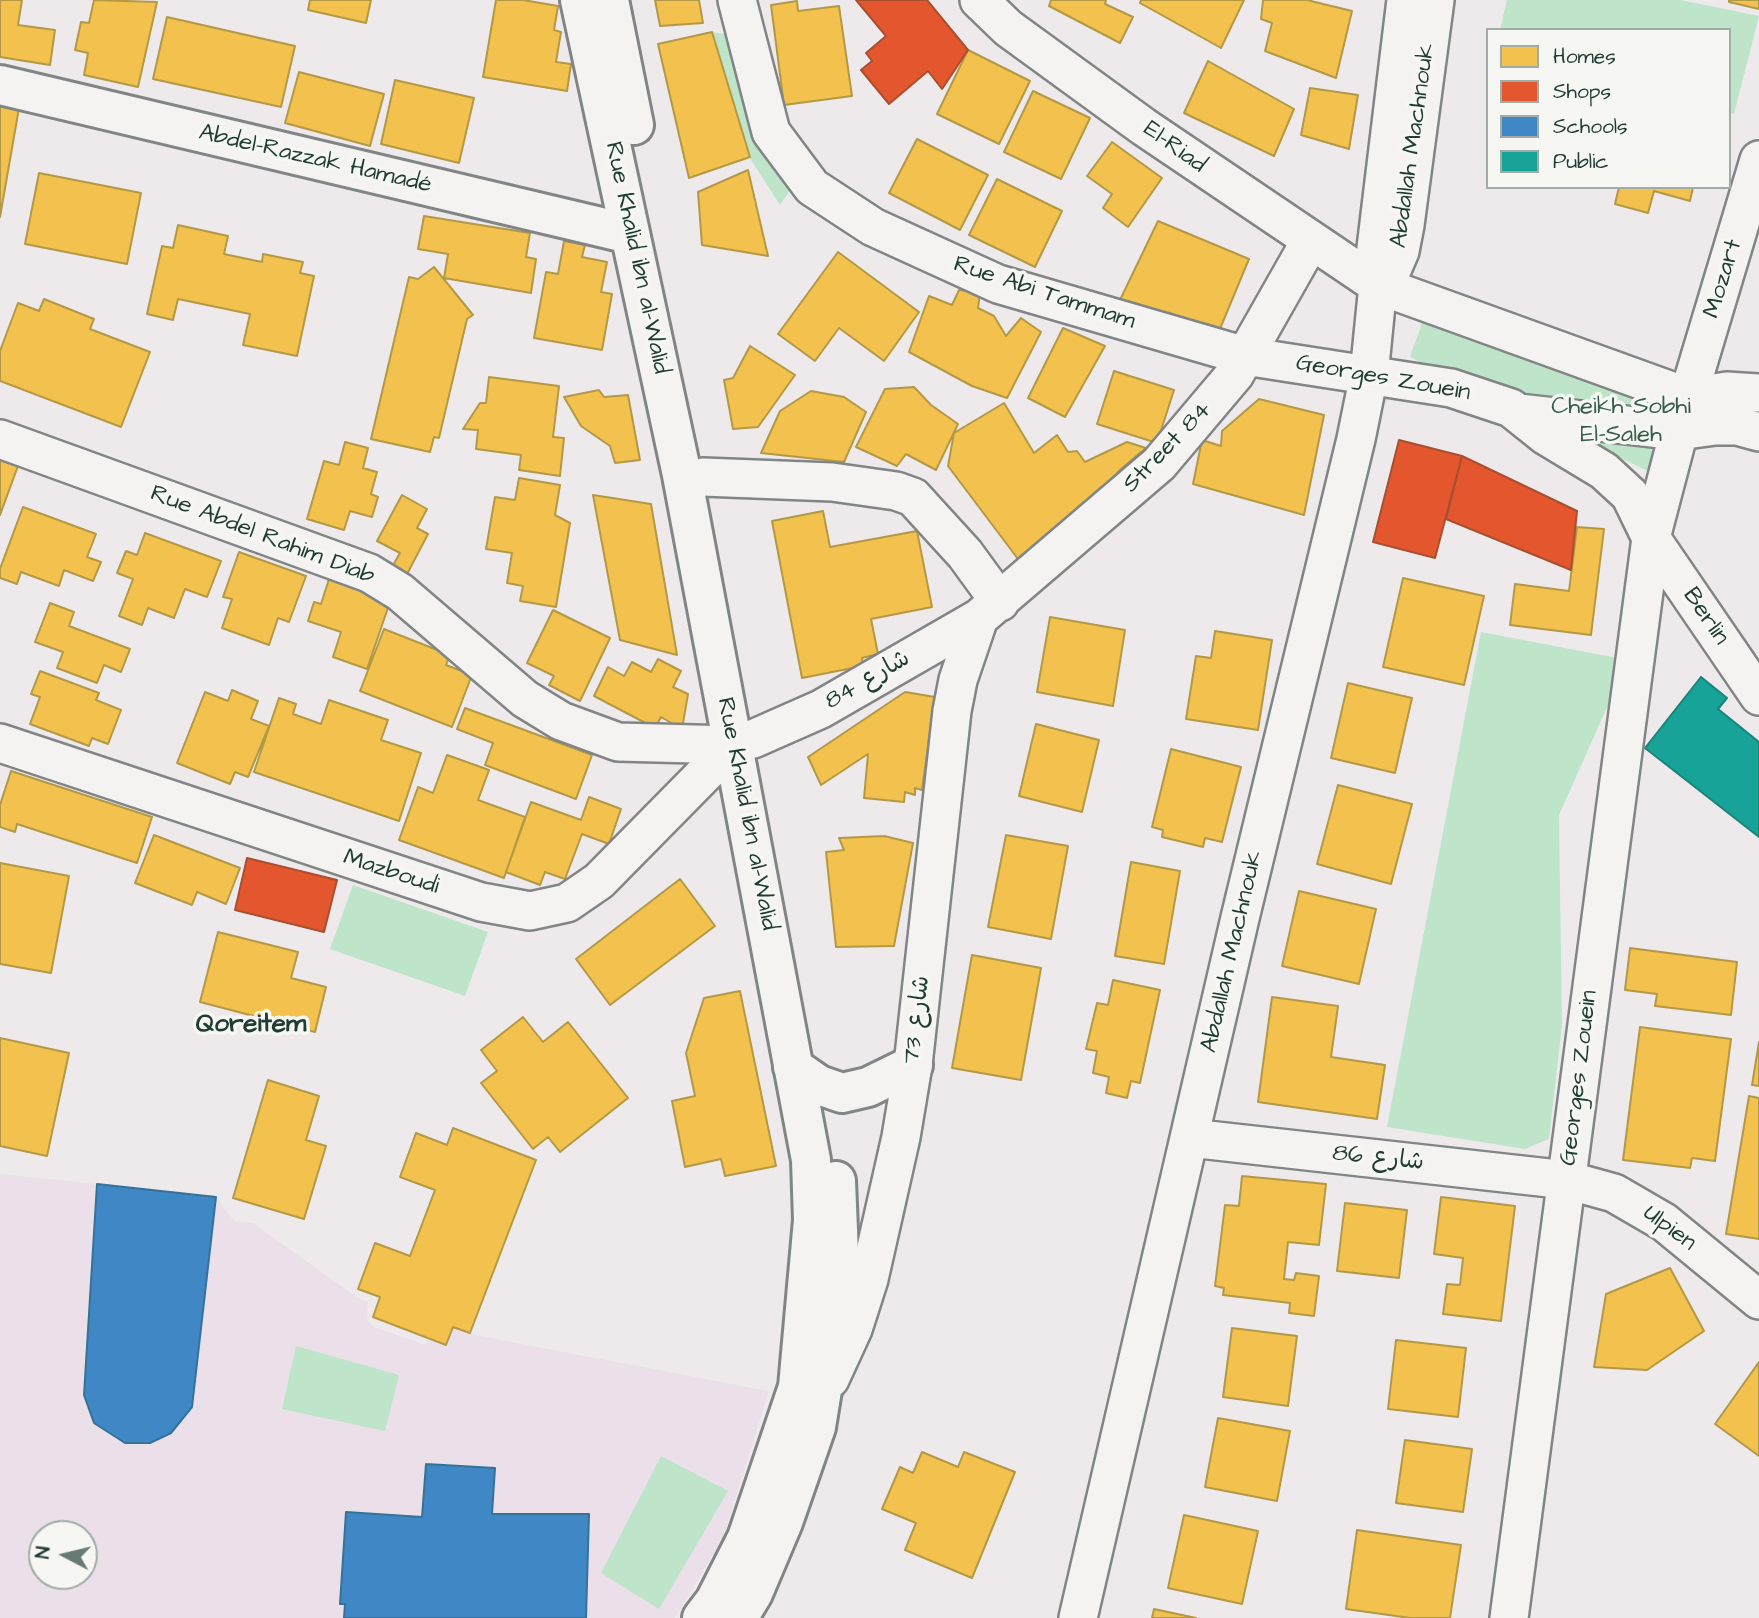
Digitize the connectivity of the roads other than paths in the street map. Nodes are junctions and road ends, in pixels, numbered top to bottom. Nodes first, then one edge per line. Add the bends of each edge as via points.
1 (580, 0) edge
2 (609, 0) edge
3 (737, 0) edge
4 (979, 0) edge
5 (1406, 0) edge
6 (1435, 0) edge
7 (1009, 14) edge
8 (0, 85) edge
9 (1759, 160) edge
10 (631, 234) junction
11 (1311, 240) junction
12 (1378, 285) junction
13 (1245, 356) junction
14 (1369, 375) junction
15 (1759, 393) edge
16 (1688, 397) junction
17 (1519, 413) junction
18 (1679, 432) junction
19 (1759, 432) edge
20 (0, 439) edge
21 (703, 477) junction
22 (1651, 538) junction
23 (990, 610) junction
24 (1759, 696) edge
25 (743, 742) junction
26 (0, 743) edge
27 (914, 1065) junction
28 (808, 1077) junction
29 (1189, 1138) junction
30 (1567, 1180) junction
31 (1759, 1300) edge
32 (811, 1386) junction
33 (702, 1618) edge
34 (738, 1618) edge
35 (1078, 1618) edge
36 (1509, 1618) edge

1 - 10 main road, Rue Khalid ibn al-Walid
2 - 21 main road, Rue Khalid ibn al-Walid
3 - 13 street, Rue Abi Tammam via 771,132 812,187 873,227 998,284
4 - 7 street, El-Riad
5 - 12 street, Abdallah Machnouk via 1376,247
6 - 12 street, Abdallah Machnouk via 1400,251 1391,273
7 - 11 street, El-Riad via 1203,170
8 - 10 main road, Abdel-Razzak Hamadé
9 - 16 street, Mozart
10 - 25 main road, Rue Khalid ibn al-Walid
11 - 12 street, El-Riad
11 - 13 street, Street 84
12 - 14 street, Abdallah Machnouk
12 - 16 street, El-Riad
13 - 14 street, Georges Zouein
13 - 23 street, Street 84 via 1229,382 1159,464
14 - 17 street, Georges Zouein via 1451,388
14 - 29 street, Abdallah Machnouk
15 - 16 street via 1727,391
16 - 18 street, Georges Zouein
17 - 18 street, Georges Zouein
17 - 22 street, Georges Zouein via 1619,482
18 - 19 street via 1716,426
18 - 22 street, Georges Zouein
20 - 25 street, Rue Abdel Rahim Diab via 369,573 400,592 525,699 561,721 618,741
21 - 23 street via 832,482 913,497 965,554
21 - 25 main road, Rue Khalid ibn al-Walid
22 - 24 street, Berlin
22 - 30 street, Georges Zouein
23 - 25 street, شارع 84 via 821,709
23 - 27 street, شارع 73 via 958,680 952,711
25 - 26 street, Mazboudi via 599,881 567,903 530,911 481,902
25 - 28 main road, Rue Khalid ibn al-Walid
27 - 28 main road via 842,1093
27 - 32 street, شارع 73 via 884,1224 853,1329 836,1368
28 - 32 main road, Rue Khalid ibn al-Walid via 813,1220
29 - 30 street, شارع 86
29 - 35 street, Abdallah Machnouk
30 - 31 street, Ulpien via 1638,1205
30 - 36 street, Georges Zouein
32 - 33 main road, Rue Khalid ibn al-Walid via 747,1538
32 - 34 main road, Rue Khalid ibn al-Walid via 813,1436 783,1522

